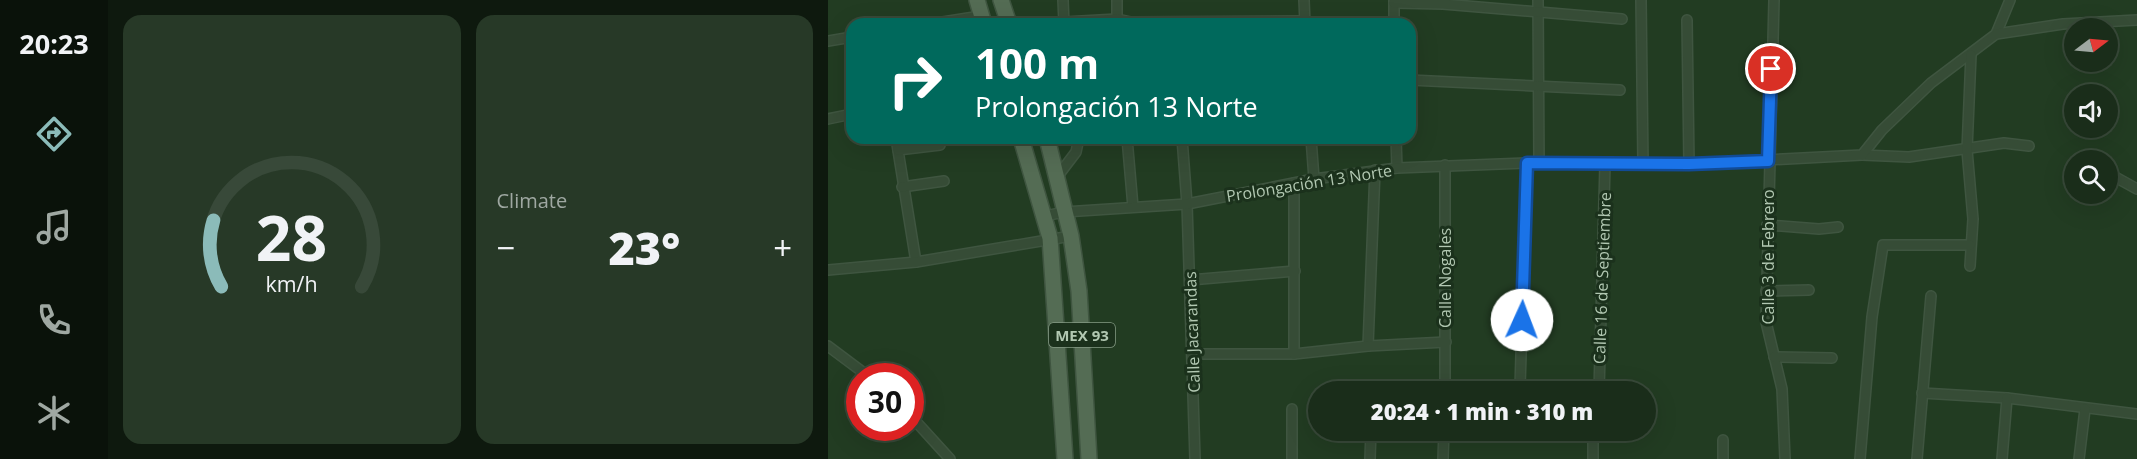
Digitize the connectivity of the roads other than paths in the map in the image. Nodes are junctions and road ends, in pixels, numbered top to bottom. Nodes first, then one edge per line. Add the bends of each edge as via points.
1 (977, 0) edge
2 (1001, 0) edge
3 (1063, 0) edge
4 (1117, 0) edge
5 (1304, 0) edge
6 (1538, 0) edge
7 (1641, 0) edge
8 (1774, 0) edge
9 (2010, 0) edge
10 (1394, 1) edge
11 (1538, 14) junction
12 (982, 18) edge
13 (1007, 18) edge
14 (1064, 18) edge
15 (1117, 18) edge
16 (1305, 18) edge
17 (1394, 18) edge
18 (1622, 19) dead end
19 (1687, 20) dead end
20 (2137, 21) edge
21 (1996, 34) junction
22 (846, 38) edge
23 (828, 41) edge
24 (1971, 55) junction
25 (1416, 80) edge
26 (1540, 85) junction
27 (1620, 90) dead end
28 (846, 115) edge
29 (828, 119) edge
30 (897, 144) edge
31 (1023, 144) edge
32 (1049, 144) edge
33 (1077, 144) edge
34 (1128, 144) edge
35 (1182, 144) edge
36 (1311, 144) edge
37 (1396, 144) edge
38 (940, 145) dead end
39 (2029, 146) dead end
40 (898, 150) junction
41 (1967, 150) junction
42 (1862, 155) junction
43 (1768, 161) junction
44 (1527, 163) junction
45 (1539, 163) junction
46 (1643, 163) junction
47 (1605, 164) junction
48 (1689, 164) junction
49 (1445, 165) junction
50 (1397, 168) junction
51 (1375, 170) junction
52 (1058, 177) junction
53 (1314, 179) junction
54 (2118, 179) edge
55 (944, 181) dead end
56 (1294, 183) junction
57 (903, 187) junction
58 (2137, 189) edge
59 (1187, 204) junction
60 (1133, 207) junction
61 (1064, 212) junction
62 (1045, 216) junction
63 (1767, 225) junction
64 (1838, 227) dead end
65 (1071, 236) junction
66 (1050, 238) junction
67 (1970, 245) junction
68 (916, 262) junction
69 (1970, 266) dead end
70 (828, 270) edge
71 (1296, 271) junction
72 (1190, 280) junction
73 (1809, 290) dead end
74 (1766, 291) junction
75 (1931, 296) dead end
76 (1446, 342) junction
77 (828, 346) edge
78 (1368, 346) junction
79 (1193, 354) junction
80 (1294, 354) junction
81 (1774, 357) junction
82 (1832, 358) dead end
83 (851, 363) edge
84 (1445, 381) edge
85 (1520, 381) edge
86 (1599, 381) edge
87 (1922, 393) junction
88 (2007, 398) junction
89 (1292, 409) dead end
90 (2085, 409) junction
91 (2137, 414) edge
92 (924, 430) edge
93 (1723, 440) dead end
94 (1371, 441) edge
95 (1444, 441) edge
96 (1593, 441) edge
97 (950, 459) edge
98 (1065, 459) edge
99 (1089, 459) edge
100 (1195, 459) edge
101 (1292, 459) edge
102 (1370, 459) edge
103 (1443, 459) edge
104 (1593, 459) edge
105 (1723, 459) edge
106 (1785, 459) edge
107 (1860, 459) edge
108 (1917, 459) edge
109 (2002, 459) edge
110 (2079, 459) edge

1 - 12 main road
2 - 13 main road
3 - 14 street
4 - 15 street
5 - 16 street
6 - 11 street
7 - 46 street
8 - 43 street, Calle 3 de Febrero
9 - 21 street
10 - 11 street
10 - 17 street
11 - 18 street
11 - 26 street
19 - 48 street
20 - 21 street via 2063,24
21 - 24 street
22 - 23 street
24 - 41 street
24 - 42 street via 1931,83
25 - 26 street
26 - 27 street
26 - 45 street
28 - 29 street
30 - 40 street
31 - 62 main road, MEX 93
32 - 52 main road, MEX 93
33 - 52 street via 1076,152
34 - 60 street
35 - 59 street, Calle Jacarandas
36 - 53 street
37 - 50 street
38 - 40 street
39 - 41 street, Prolongación 13 Norte via 2004,143
40 - 57 street
41 - 42 street, Prolongación 13 Norte via 1909,157
41 - 67 street via 1973,219
42 - 43 street, Prolongación 13 Norte
43 - 48 street, Prolongación 13 Norte
43 - 63 street, Calle 3 de Febrero
44 - 45 street, Prolongación 13 Norte
44 - 49 street, Prolongación 13 Norte
44 - 85 street
45 - 47 street, Prolongación 13 Norte
46 - 47 street, Prolongación 13 Norte
46 - 48 street, Prolongación 13 Norte
47 - 86 street, Calle 16 de Septiembre
49 - 50 street, Prolongación 13 Norte
49 - 76 street, Calle Nogales
50 - 51 street, Prolongación 13 Norte
51 - 53 street, Prolongación 13 Norte
51 - 78 street
52 - 61 main road, MEX 93
53 - 56 street, Prolongación 13 Norte
54 - 58 street
55 - 57 street
56 - 59 street, Prolongación 13 Norte
56 - 71 street
57 - 68 street
59 - 60 street, Prolongación 13 Norte
59 - 72 street, Calle Jacarandas
60 - 61 street, Prolongación 13 Norte
61 - 62 street, Prolongación 13 Norte
61 - 65 main road, MEX 93
62 - 66 main road, MEX 93
63 - 64 street
63 - 74 street, Calle 3 de Febrero
65 - 66 street
65 - 99 main road, MEX 93 via 1079,291
66 - 68 street
66 - 98 main road, MEX 93
67 - 69 street
67 - 107 street via 1883,245
68 - 70 street
71 - 72 street
71 - 80 street
72 - 79 street, Calle Jacarandas
73 - 74 street
74 - 81 street, Calle 3 de Febrero via 1766,322
75 - 87 street
76 - 78 street
76 - 84 street, Calle Nogales
77 - 83 street
78 - 80 street
79 - 80 street
79 - 100 street, Calle Jacarandas
81 - 82 street
81 - 106 street, Calle 3 de Febrero via 1782,389
87 - 88 street
87 - 108 street
88 - 90 street
88 - 109 street
89 - 101 street
90 - 91 street
90 - 110 street
92 - 97 street
93 - 105 street
94 - 102 street
95 - 103 street
96 - 104 street

